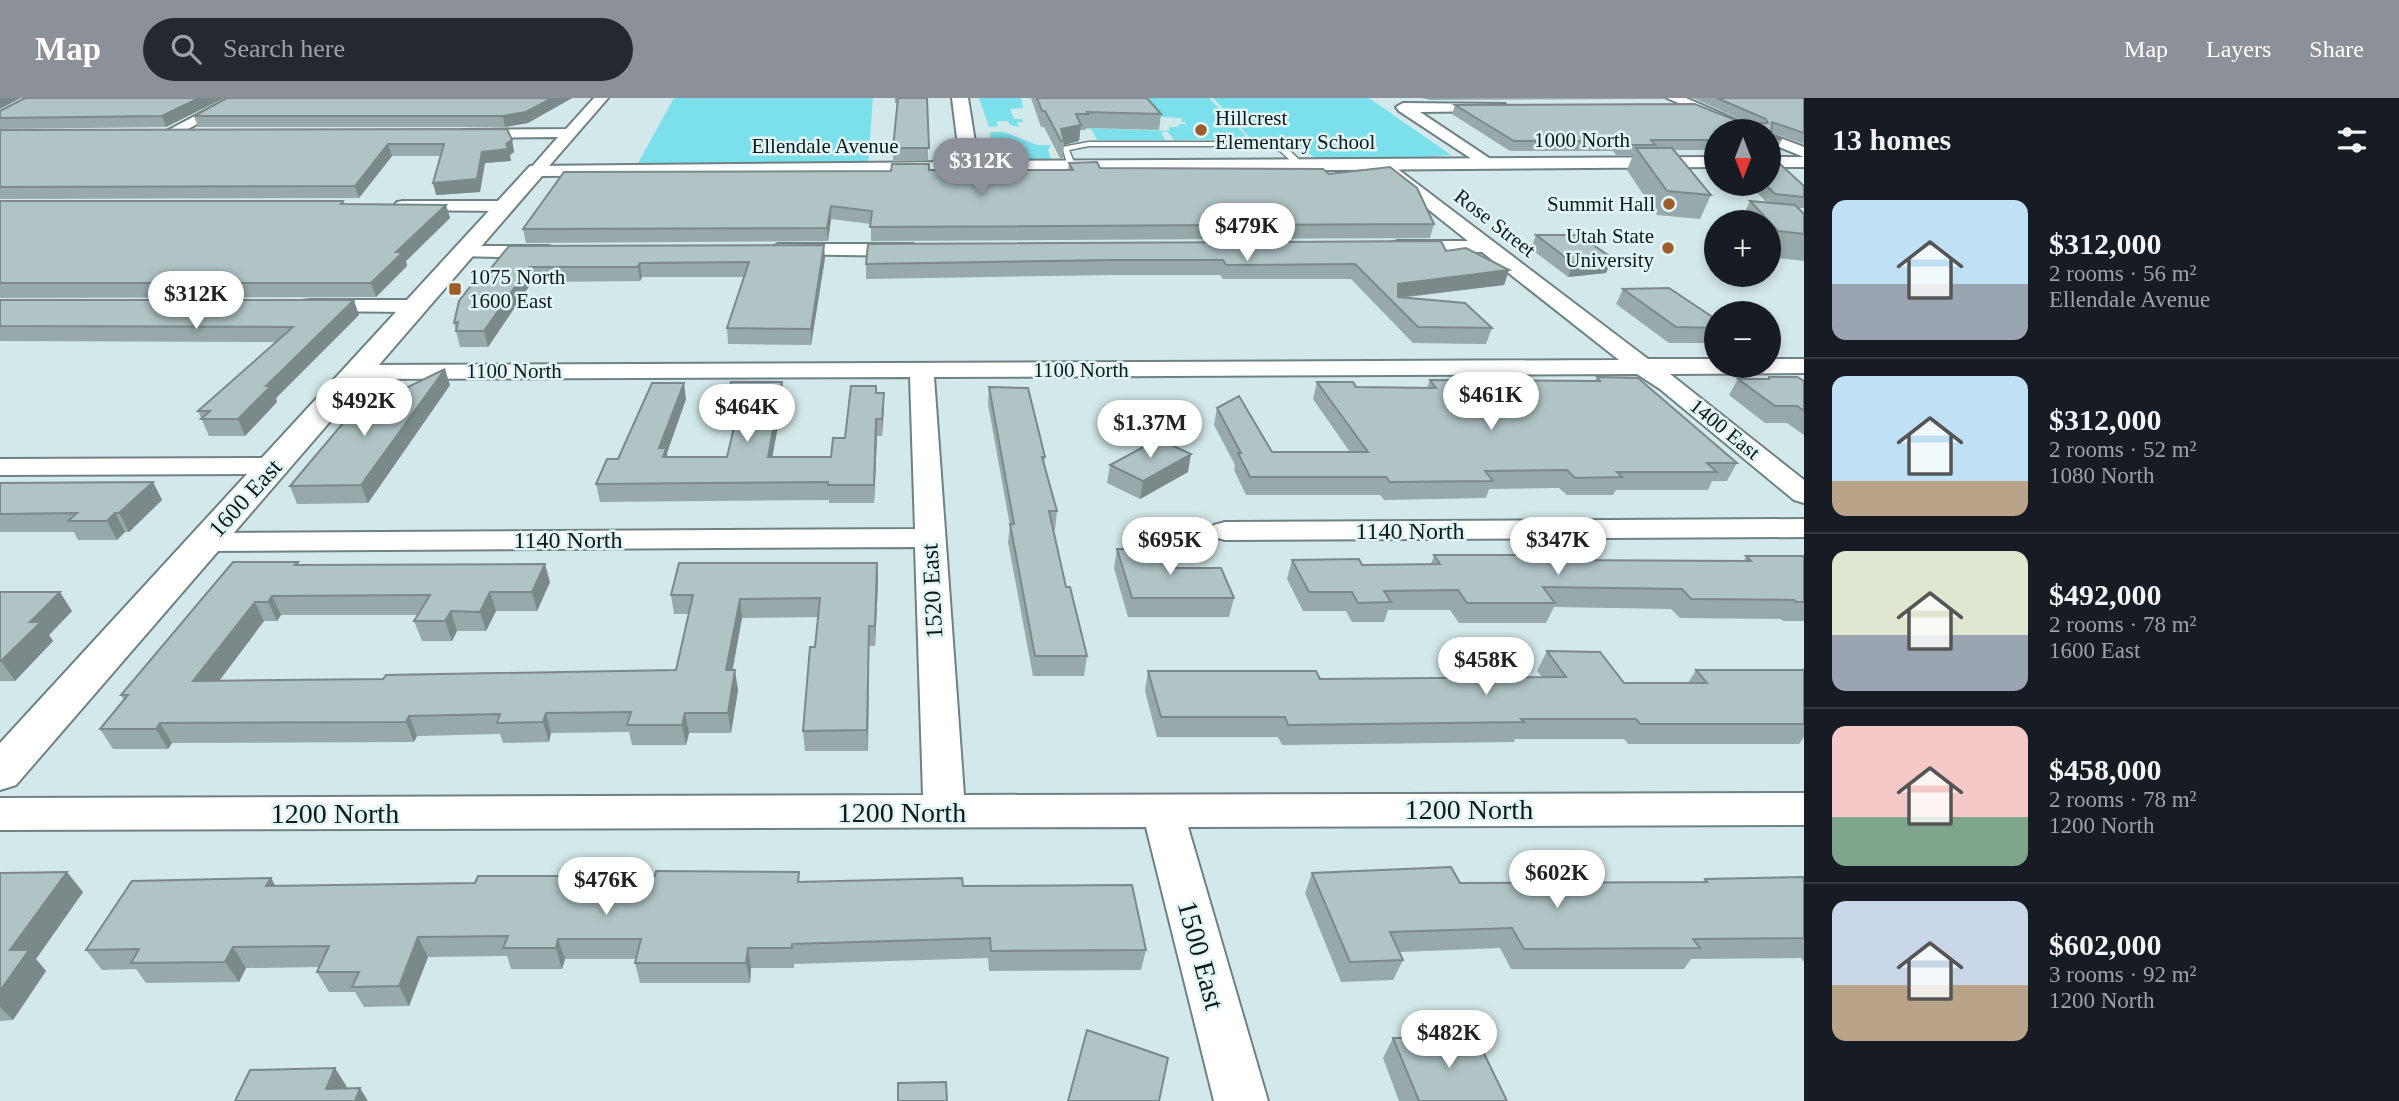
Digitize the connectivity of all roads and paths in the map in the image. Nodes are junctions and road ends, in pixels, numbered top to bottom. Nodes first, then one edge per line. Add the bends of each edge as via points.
1 (239, 98) edge
2 (601, 98) edge
3 (960, 98) edge
4 (1389, 98) edge
5 (1674, 98) edge
6 (1694, 106) junction
7 (1518, 107) edge
8 (1656, 107) edge
9 (1404, 108) junction
10 (1725, 119) edge
11 (570, 133) junction
12 (454, 134) edge
13 (193, 135) edge
14 (1782, 143) edge
15 (1804, 152) edge
16 (1704, 162) edge
17 (1782, 162) edge
18 (1804, 162) edge
19 (1490, 164) junction
20 (1385, 167) junction
21 (970, 168) junction
22 (537, 170) junction
23 (382, 206) edge
24 (505, 206) junction
25 (1489, 246) junction
26 (1383, 247) edge
27 (938, 249) edge
28 (757, 250) edge
29 (562, 251) edge
30 (464, 252) junction
31 (287, 306) edge
32 (416, 306) junction
33 (1804, 366) edge
34 (1643, 368) junction
35 (922, 371) junction
36 (359, 372) junction
37 (273, 466) junction
38 (0, 467) edge
39 (1804, 494) edge
40 (1804, 528) edge
41 (1225, 531) dead end
42 (930, 538) junction
43 (206, 542) junction
44 (16, 736) edge
45 (0, 773) edge
46 (1161, 809) junction
47 (1804, 809) edge
48 (944, 812) junction
49 (0, 814) edge
50 (1241, 1101) edge

1 - 13 street via 159,135
2 - 11 street, 1600 East
3 - 21 street
4 - 9 street
5 - 6 street
6 - 8 street
6 - 10 street
7 - 9 street
9 - 19 street
11 - 12 street
11 - 22 street, 1600 East
14 - 15 street
16 - 19 street, 1000 North
17 - 18 street
19 - 20 street, Ellendale Avenue
20 - 21 street, Ellendale Avenue
20 - 25 street, Rose Street
21 - 22 street, Ellendale Avenue
22 - 24 street, 1600 East
23 - 24 street
24 - 30 street, 1600 East
25 - 26 street
25 - 34 street, Rose Street
27 - 28 street
29 - 30 street
30 - 32 street, 1600 East
31 - 32 street
32 - 36 street, 1600 East
33 - 34 street, 1100 North
34 - 35 street, 1100 North
34 - 39 street, 1400 East
35 - 36 street, 1100 North
35 - 42 street, 1520 East
36 - 37 street, 1600 East
37 - 38 street
37 - 43 street, 1600 East
40 - 41 street, 1140 North
42 - 43 street, 1140 North
42 - 48 street, 1520 East
43 - 44 street, 1600 East
44 - 45 street, 1600 East
46 - 47 street, 1200 North
46 - 48 street, 1200 North
46 - 50 street, 1500 East
48 - 49 street, 1200 North

